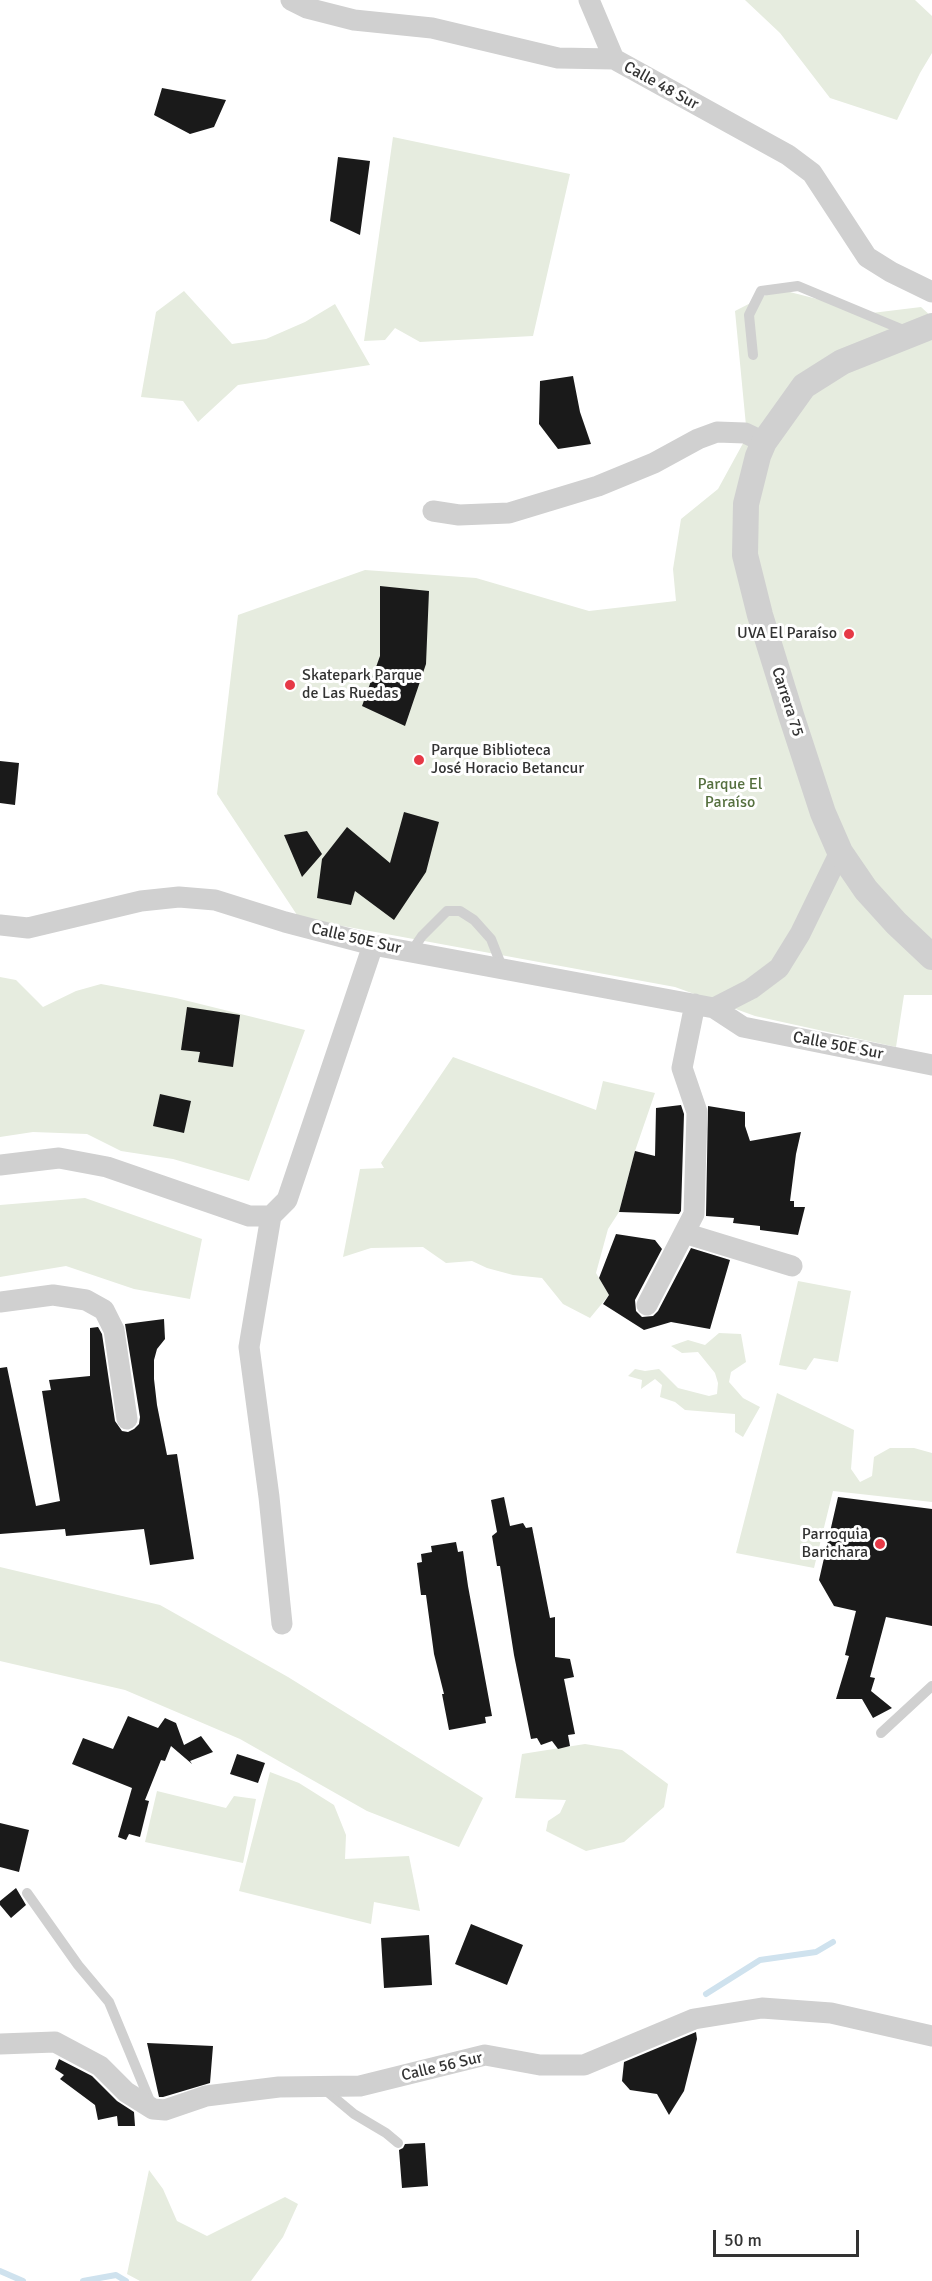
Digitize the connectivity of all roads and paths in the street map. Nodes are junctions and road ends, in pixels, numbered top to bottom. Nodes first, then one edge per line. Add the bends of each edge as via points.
1 (291, 0) edge
2 (589, 0) edge
3 (614, 59) junction
4 (932, 292) edge
5 (923, 330) edge
6 (753, 355) dead end
7 (764, 442) junction
8 (433, 512) dead end
9 (840, 852) junction
10 (0, 925) edge
11 (373, 945) junction
12 (411, 952) junction
13 (932, 957) edge
14 (502, 967) junction
15 (705, 1006) junction
16 (932, 1065) edge
17 (0, 1165) edge
18 (271, 1216) junction
19 (684, 1233) junction
20 (792, 1266) dead end
21 (0, 1302) edge
22 (647, 1305) dead end
23 (127, 1419) dead end
24 (282, 1624) dead end
25 (932, 1686) edge
26 (881, 1733) dead end
27 (27, 1893) dead end
28 (932, 2036) edge
29 (0, 2044) edge
30 (322, 2086) junction
31 (153, 2109) junction
32 (398, 2143) dead end

1 - 3 street, Calle 48 Sur via 354,20 432,28 558,58
2 - 3 street
3 - 4 street, Calle 48 Sur via 788,155 812,173 867,256
5 - 6 lane via 798,286 761,291 749,315
5 - 7 street, Carrera 75 via 843,362 804,386
7 - 8 street via 738,432 717,432 598,486 509,513
7 - 9 street, Carrera 75 via 746,504 745,555 791,716
9 - 13 street, Carrera 75 via 866,890
9 - 15 street via 779,968 751,989
10 - 11 street, Calle 50E Sur via 28,928 141,901 179,897 215,900
11 - 12 street, Calle 50E Sur
11 - 18 street via 287,1200
12 - 14 street, Calle 50E Sur
12 - 14 lane via 447,910 460,910 491,939
14 - 15 street, Calle 50E Sur
15 - 16 street, Calle 50E Sur via 743,1027
15 - 19 street via 682,1068 697,1112 694,1214
17 - 18 street via 59,1158 107,1167 249,1216
18 - 24 street via 249,1347
19 - 20 street
19 - 22 street
21 - 23 street via 53,1295 86,1300 104,1310 114,1330
25 - 26 lane
27 - 31 lane via 109,2002
28 - 30 street, Calle 56 Sur via 831,2013 762,2008 694,2019 584,2065 540,2065 485,2055 360,2086
29 - 31 street via 55,2042 100,2066 126,2092
30 - 31 street, Calle 56 Sur via 206,2096 165,2110
30 - 32 lane via 354,2114

